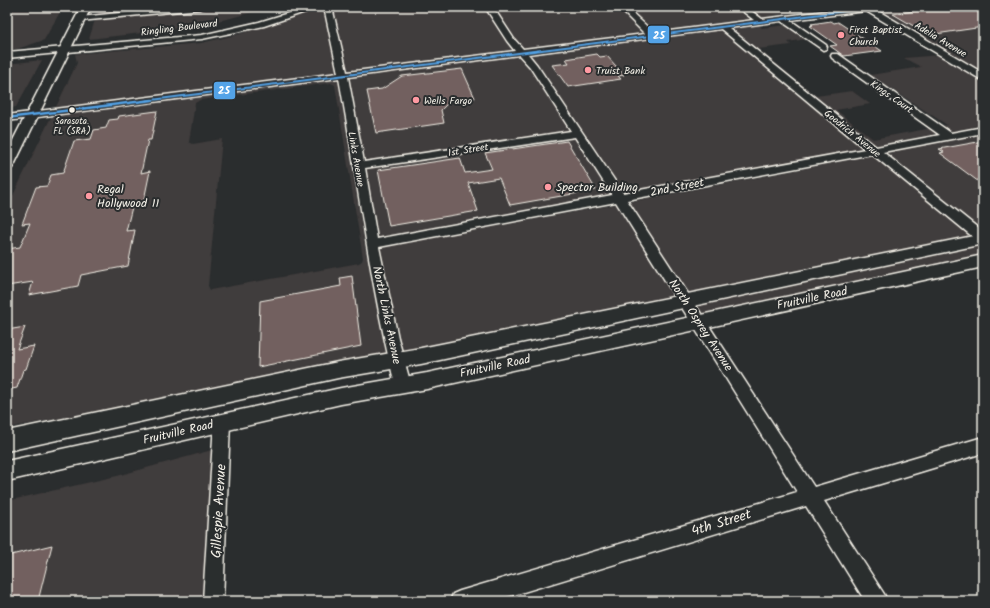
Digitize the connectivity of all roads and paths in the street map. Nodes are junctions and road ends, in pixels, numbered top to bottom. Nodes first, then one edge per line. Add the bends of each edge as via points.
1 (86, 7) edge
2 (201, 7) edge
3 (290, 7) edge
4 (316, 7) edge
5 (328, 7) edge
6 (489, 7) edge
7 (622, 7) edge
8 (741, 7) edge
9 (876, 7) edge
10 (867, 8) junction
11 (80, 19) junction
12 (783, 19) junction
13 (761, 22) junction
14 (724, 27) junction
15 (652, 36) junction
16 (823, 47) dead end
17 (65, 49) junction
18 (521, 52) junction
19 (7, 55) edge
20 (835, 56) dead end
21 (342, 75) junction
22 (983, 77) edge
23 (32, 115) junction
24 (7, 118) edge
25 (983, 130) edge
26 (578, 132) junction
27 (949, 136) junction
28 (875, 150) junction
29 (7, 165) edge
30 (359, 166) junction
31 (620, 198) junction
32 (983, 239) edge
33 (372, 244) junction
34 (983, 261) edge
35 (686, 301) junction
36 (700, 322) junction
37 (396, 360) junction
38 (403, 386) junction
39 (222, 422) junction
40 (7, 441) edge
41 (983, 445) edge
42 (7, 471) edge
43 (809, 496) junction
44 (213, 601) edge
45 (460, 601) edge
46 (877, 601) edge

1 - 11 main road
2 - 11 street
3 - 17 street, Ringling Boulevard via 229,25
4 - 17 street, Ringling Boulevard via 261,24 202,37
5 - 21 street, Links Avenue
6 - 18 street, North Osprey Avenue
7 - 15 street
8 - 13 street
9 - 10 street
10 - 12 street
10 - 22 street, Adelia Avenue
11 - 17 main road
12 - 13 street
12 - 16 street
13 - 14 street
14 - 15 street
14 - 28 street, Goodrich Avenue
15 - 18 street
17 - 19 street, Ringling Boulevard
17 - 23 main road
18 - 21 street
18 - 26 street, North Osprey Avenue via 533,65
20 - 27 street, Kings Court
21 - 23 street
21 - 30 street, Links Avenue
23 - 24 street
23 - 29 main road
25 - 27 street, 2nd Street
26 - 30 street, 1st Street
26 - 31 street, North Osprey Avenue
27 - 28 street, 2nd Street
28 - 31 street, 2nd Street
28 - 32 street, Goodrich Avenue
30 - 33 street, Links Avenue
31 - 33 street, 2nd Street
31 - 35 street, North Osprey Avenue
32 - 35 main road, Fruitville Road
33 - 37 street, North Links Avenue
34 - 36 main road, Fruitville Road
35 - 36 street, North Osprey Avenue
35 - 37 main road, Fruitville Road
36 - 38 main road, Fruitville Road
36 - 43 street, North Osprey Avenue
37 - 38 street, North Links Avenue
37 - 40 main road, Fruitville Road via 315,374
38 - 39 main road, Fruitville Road via 341,396
39 - 42 main road, Fruitville Road
39 - 44 street, Gillespie Avenue
41 - 43 street, 4th Street
43 - 45 street, 4th Street
43 - 46 street, North Osprey Avenue

